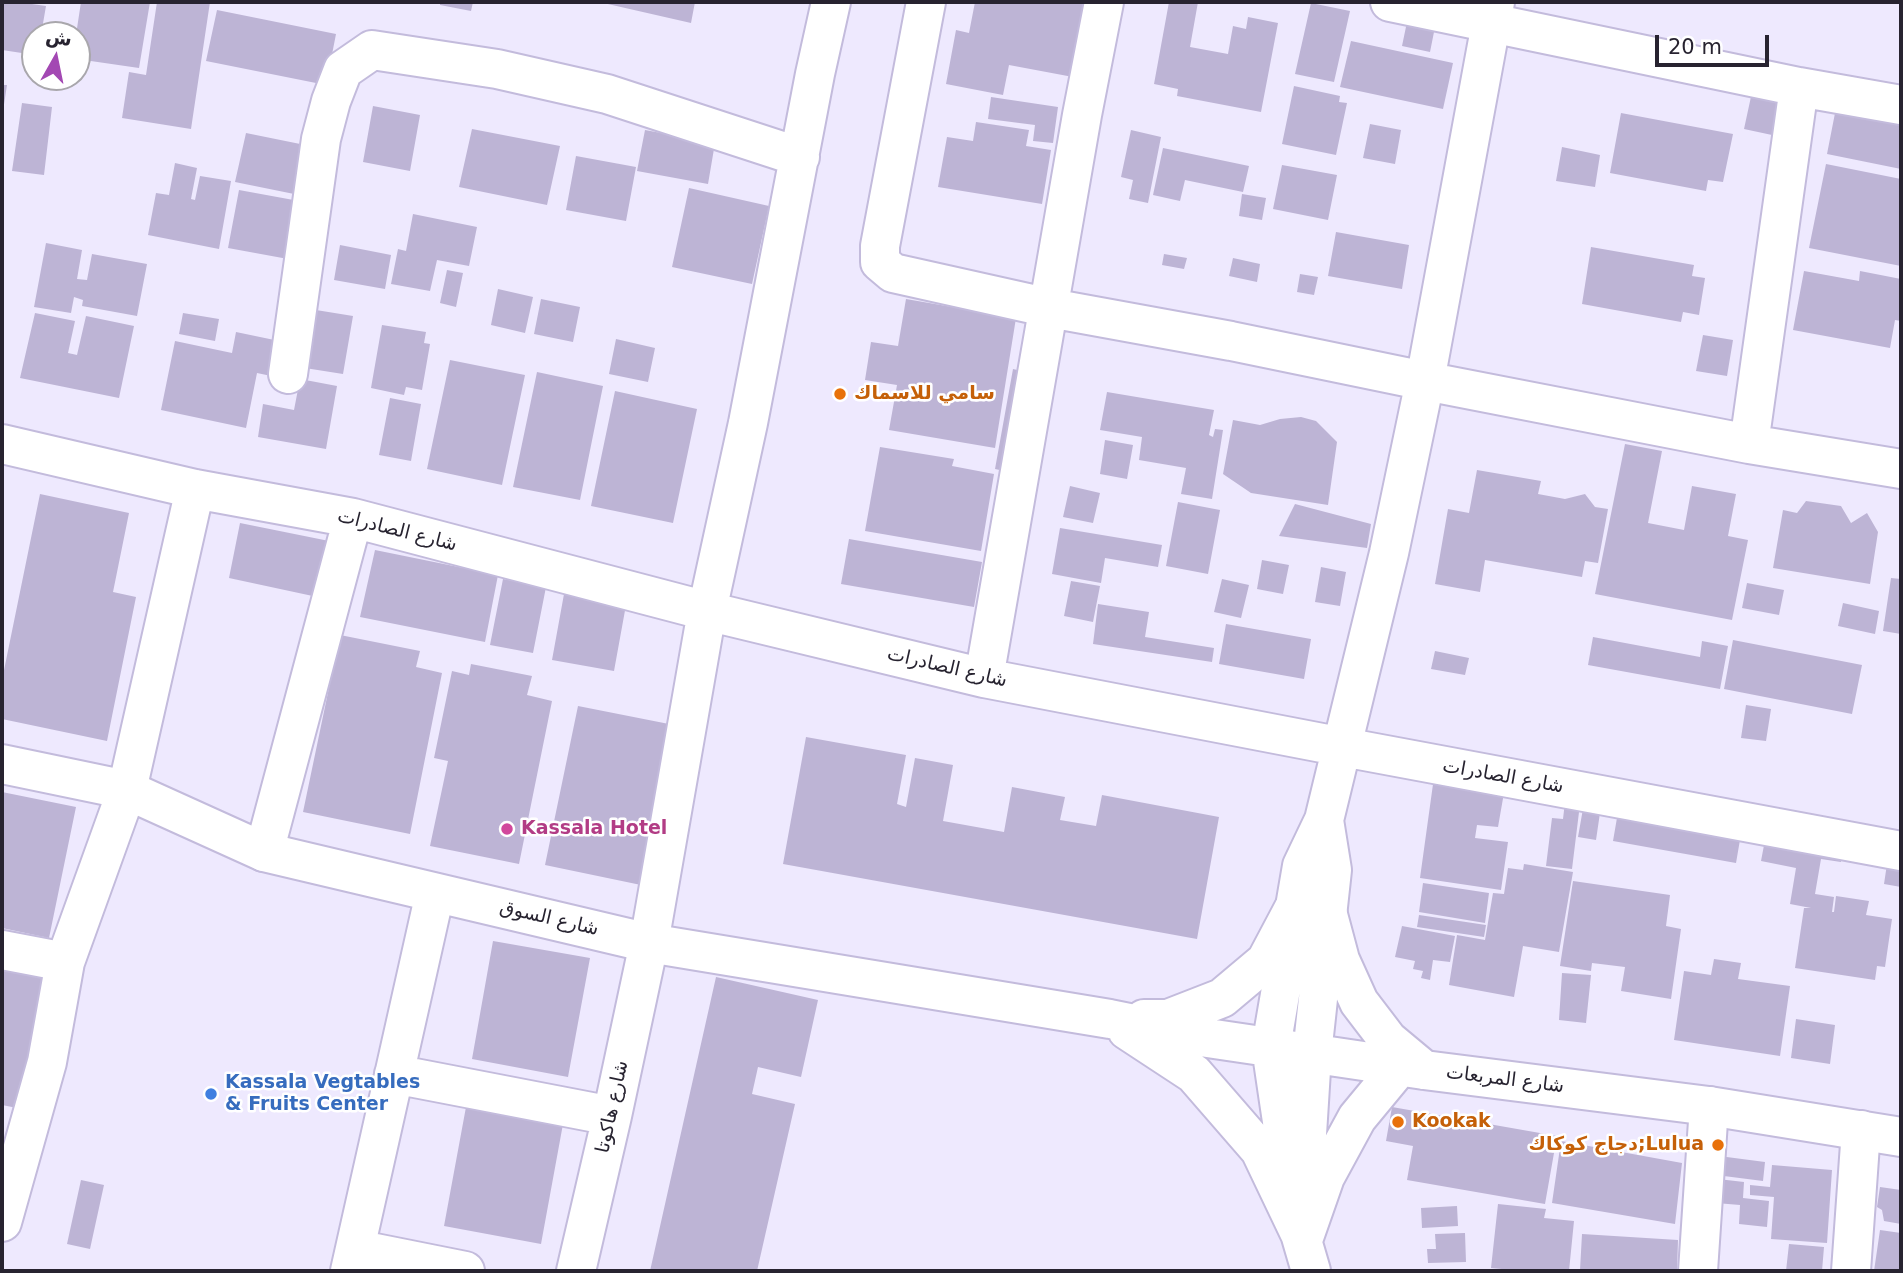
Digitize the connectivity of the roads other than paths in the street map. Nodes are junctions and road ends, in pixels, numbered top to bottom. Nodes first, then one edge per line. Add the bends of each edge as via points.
1 (831, 2) edge
2 (926, 2) edge
3 (1104, 2) edge
4 (1390, 2) edge
5 (1493, 12) edge
6 (1799, 88) junction
7 (1901, 105) edge
8 (800, 157) junction
9 (1050, 308) junction
10 (288, 374) dead end
11 (1425, 381) junction
12 (2, 444) edge
13 (1749, 444) junction
14 (1901, 469) edge
15 (195, 489) junction
16 (353, 518) junction
17 (707, 611) junction
18 (984, 678) junction
19 (1343, 747) junction
20 (2, 764) edge
21 (127, 789) junction
22 (1901, 850) edge
23 (264, 852) junction
24 (435, 893) junction
25 (1311, 912) junction
26 (649, 943) junction
27 (2, 950) edge
28 (65, 962) junction
29 (1110, 1019) junction
30 (1270, 1047) junction
31 (1312, 1054) junction
32 (1412, 1068) junction
33 (394, 1074) junction
34 (1709, 1106) junction
35 (612, 1116) junction
36 (15, 1126) edge
37 (1861, 1130) junction
38 (1901, 1137) edge
39 (2, 1222) edge
40 (1304, 1245) edge
41 (352, 1260) edge
42 (465, 1271) edge
43 (576, 1271) edge
44 (1698, 1271) edge
45 (1851, 1271) edge

1 - 8 street, شارع هاكوتا
2 - 9 street via 880,262 893,273
3 - 9 street
4 - 5 street
5 - 6 street
5 - 11 street
6 - 7 street
6 - 13 street
8 - 10 street via 607,94 497,69 372,50 343,70 321,139
8 - 17 street, شارع هاكوتا
9 - 11 street
9 - 18 street
11 - 13 street
11 - 19 street
12 - 15 street, شارع الصادرات
13 - 14 street
15 - 16 street, شارع الصادرات
15 - 21 street
16 - 17 street, شارع الصادرات
16 - 23 street
17 - 18 street, شارع الصادرات
17 - 26 street, شارع هاكوتا
18 - 19 street, شارع الصادرات
19 - 22 street, شارع الصادرات
19 - 25 street via 1324,820 1302,866
20 - 21 street, شارع السوق
21 - 23 street, شارع السوق
21 - 28 street
23 - 24 street, شارع السوق
24 - 26 street, شارع السوق
24 - 33 street
25 - 29 street via 1266,961 1222,998 1168,1019
25 - 30 street
25 - 31 street
25 - 32 street via 1359,1002
26 - 29 street, شارع السوق
26 - 35 street, شارع هاكوتا
27 - 28 street
28 - 36 street via 47,1062
29 - 30 street, شارع المربعات
29 - 40 street via 1194,1074 1260,1150
30 - 31 street, شارع المربعات
30 - 40 street
31 - 32 street, شارع المربعات
31 - 40 street
32 - 34 street, شارع المربعات
32 - 40 street via 1357,1118 1325,1177
33 - 35 street
33 - 41 street
34 - 37 street, شارع المربعات
34 - 44 street
35 - 43 street, شارع هاكوتا
36 - 39 street
37 - 38 street, شارع المربعات
37 - 45 street
41 - 42 street

